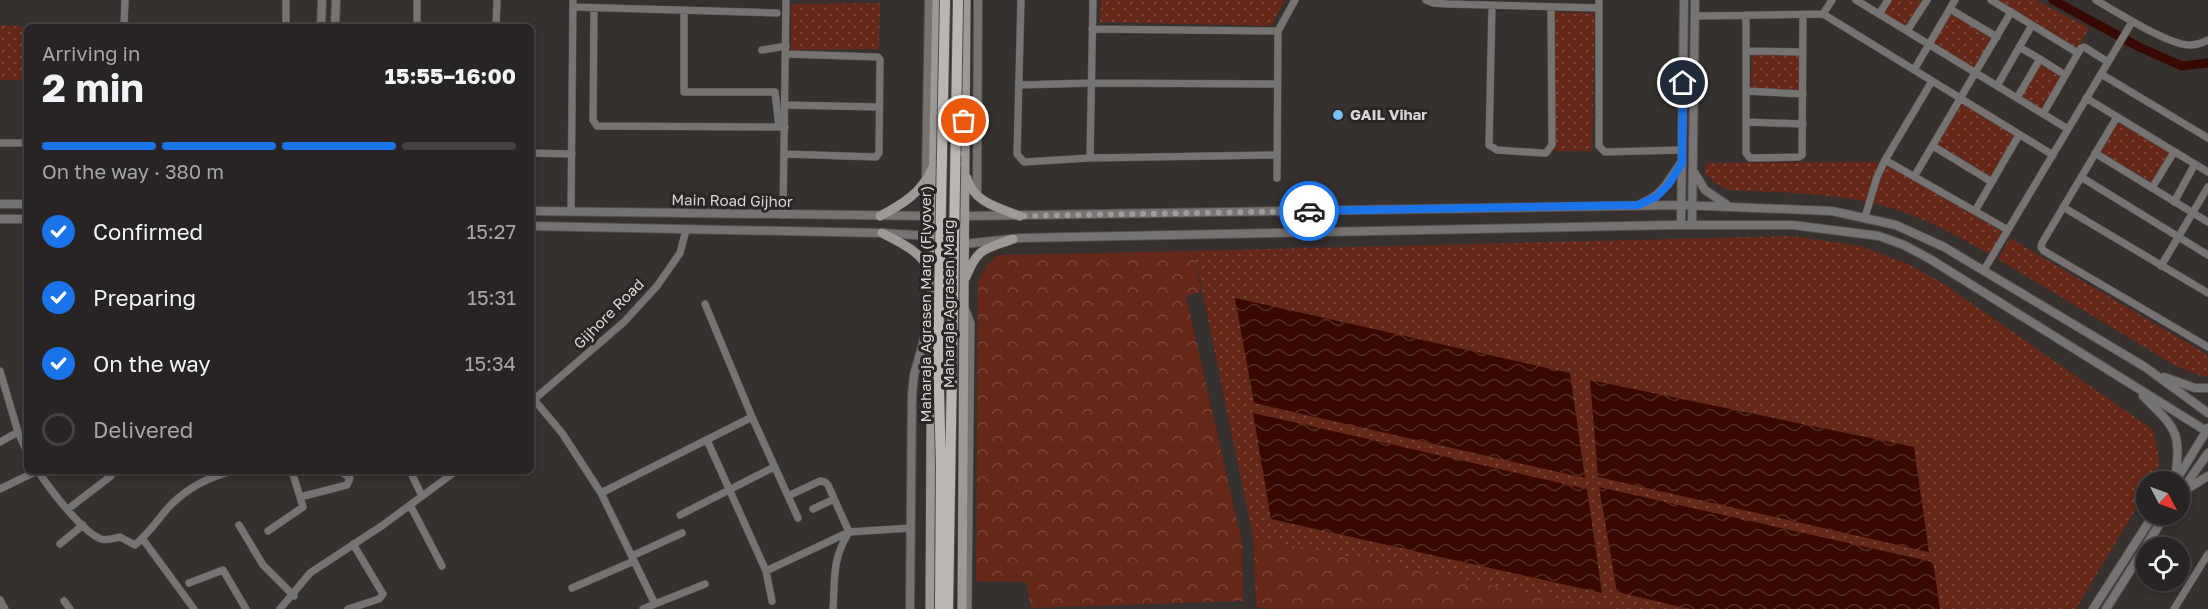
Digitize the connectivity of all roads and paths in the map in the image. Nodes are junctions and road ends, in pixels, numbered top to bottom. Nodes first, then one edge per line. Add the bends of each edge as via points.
1 (125, 0) edge
2 (286, 0) edge
3 (322, 0) edge
4 (336, 0) edge
5 (417, 0) edge
6 (497, 0) edge
7 (786, 0) edge
8 (978, 0) edge
9 (1021, 0) edge
10 (1092, 0) edge
11 (1294, 0) edge
12 (1426, 0) edge
13 (1599, 0) edge
14 (1684, 0) edge
15 (1695, 0) edge
16 (1832, 0) edge
17 (1888, 0) edge
18 (1927, 0) edge
19 (1955, 0) edge
20 (1990, 0) edge
21 (2096, 0) edge
22 (1858, 1) edge
23 (937, 2) edge
24 (964, 2) edge
25 (573, 3) edge
26 (1492, 5) junction
27 (594, 8) junction
28 (1551, 8) junction
29 (1599, 8) junction
30 (1950, 9) junction
31 (684, 10) junction
32 (2011, 12) junction
33 (777, 13) dead end
34 (1823, 14) junction
35 (1879, 14) junction
36 (1746, 15) junction
37 (1803, 15) junction
38 (1695, 16) junction
39 (2132, 22) junction
40 (124, 24) edge
41 (286, 24) edge
42 (321, 24) edge
43 (335, 24) edge
44 (417, 24) edge
45 (496, 24) edge
46 (2032, 25) junction
47 (1092, 29) junction
48 (1907, 31) junction
49 (1278, 32) junction
50 (1997, 37) junction
51 (2208, 40) edge
52 (1929, 45) junction
53 (2019, 47) junction
54 (762, 50) dead end
55 (786, 50) junction
56 (1746, 51) junction
57 (1803, 52) junction
58 (2078, 53) junction
59 (2040, 59) junction
60 (2108, 62) junction
61 (1914, 70) junction
62 (1976, 73) junction
63 (2101, 74) junction
64 (2065, 75) junction
65 (1932, 81) junction
66 (1091, 83) junction
67 (1277, 84) junction
68 (1019, 86) junction
69 (1997, 86) junction
70 (1746, 91) junction
71 (1803, 94) junction
72 (2017, 98) junction
73 (2086, 98) junction
74 (1961, 99) junction
75 (785, 105) junction
76 (879, 107) junction
77 (2043, 114) junction
78 (2117, 117) junction
79 (1746, 122) junction
80 (1803, 124) junction
81 (782, 127) junction
82 (2068, 129) junction
83 (2019, 135) junction
84 (2208, 138) edge
85 (0, 142) edge
86 (24, 143) edge
87 (1933, 146) junction
88 (1682, 150) junction
89 (2174, 152) junction
90 (534, 153) edge
91 (2095, 153) junction
92 (572, 154) junction
93 (784, 154) junction
94 (1276, 155) junction
95 (2053, 155) junction
96 (1090, 158) junction
97 (1885, 160) junction
98 (1682, 163) junction
99 (2195, 164) junction
100 (934, 166) junction
101 (964, 167) junction
102 (1692, 169) junction
103 (2208, 172) edge
104 (1914, 177) junction
105 (2081, 177) junction
106 (1277, 178) dead end
107 (926, 181) junction
108 (1992, 182) junction
109 (2208, 187) edge
110 (2152, 188) junction
111 (977, 195) junction
112 (2174, 202) junction
113 (0, 204) edge
114 (24, 204) edge
115 (1681, 204) junction
116 (1638, 205) junction
117 (1692, 205) junction
118 (1730, 206) junction
119 (2063, 207) junction
120 (534, 212) edge
121 (571, 212) junction
122 (1975, 212) junction
123 (2193, 213) junction
124 (783, 215) junction
125 (880, 216) junction
126 (933, 216) junction
127 (964, 216) junction
128 (1020, 216) junction
129 (1865, 217) junction
130 (0, 219) edge
131 (24, 219) edge
132 (2208, 222) edge
133 (534, 225) edge
134 (1681, 225) junction
135 (1692, 225) junction
136 (2008, 230) junction
137 (686, 231) junction
138 (882, 233) junction
139 (932, 236) junction
140 (2178, 237) junction
141 (1013, 239) junction
142 (964, 244) junction
143 (2208, 255) edge
144 (2161, 266) junction
145 (1984, 270) junction
146 (932, 275) junction
147 (963, 285) junction
148 (2208, 293) edge
149 (705, 304) dead end
150 (963, 305) junction
151 (932, 310) junction
152 (2208, 347) edge
153 (2145, 367) junction
154 (0, 371) edge
155 (2133, 384) junction
156 (2208, 388) edge
157 (534, 397) edge
158 (534, 401) edge
159 (2208, 413) edge
160 (752, 417) junction
161 (2207, 430) edge
162 (18, 432) junction
163 (706, 440) junction
164 (0, 442) edge
165 (24, 445) edge
166 (2208, 453) edge
167 (774, 467) junction
168 (2176, 471) edge
169 (2181, 471) edge
170 (31, 474) edge
171 (39, 474) edge
172 (221, 474) edge
173 (293, 474) edge
174 (344, 474) edge
175 (411, 474) edge
176 (452, 474) edge
177 (111, 476) dead end
178 (2208, 477) edge
179 (2190, 479) edge
180 (2190, 487) edge
181 (0, 489) edge
182 (730, 490) junction
183 (601, 493) junction
184 (422, 496) junction
185 (788, 496) junction
186 (300, 497) junction
187 (834, 499) junction
188 (410, 505) junction
189 (68, 509) junction
190 (813, 509) dead end
191 (680, 515) dead end
192 (798, 518) dead end
193 (84, 525) junction
194 (239, 525) dead end
195 (2147, 525) edge
196 (2159, 525) edge
197 (911, 528) junction
198 (268, 531) dead end
199 (931, 531) junction
200 (849, 532) junction
201 (963, 532) junction
202 (682, 533) dead end
203 (142, 538) junction
204 (60, 544) dead end
205 (353, 544) junction
206 (2208, 554) edge
207 (633, 559) junction
208 (442, 566) dead end
209 (766, 571) junction
210 (189, 583) dead end
211 (705, 584) dead end
212 (572, 588) dead end
213 (294, 596) junction
214 (0, 600) edge
215 (64, 601) dead end
216 (772, 601) dead end
217 (656, 604) junction
218 (5, 609) edge
219 (70, 609) edge
220 (194, 609) edge
221 (246, 609) edge
222 (280, 609) edge
223 (348, 609) edge
224 (643, 609) edge
225 (833, 609) edge
226 (910, 609) edge
227 (930, 609) edge
228 (940, 609) edge
229 (948, 609) edge
230 (962, 609) edge
231 (968, 609) edge
232 (2093, 609) edge
233 (2106, 609) edge
234 (2174, 609) edge

1 - 40 street
2 - 41 street
3 - 42 street
4 - 43 street
5 - 44 street
6 - 45 street
7 - 55 street
8 - 111 street
9 - 68 street
10 - 47 street
11 - 49 street
12 - 26 street
13 - 29 street
14 - 88 street
15 - 38 street
16 - 34 street
17 - 35 street
18 - 48 street
19 - 30 street
20 - 32 street
21 - 39 street
22 - 35 street
23 - 24 main road
23 - 100 main road, Maharaja Agrasen Marg
23 - 107 street
23 - 228 main road, Maharaja Agrasen Marg (Flyover), bridge
24 - 101 main road, Maharaja Agrasen Marg
24 - 229 main road, Maharaja Agrasen Marg (Flyover), bridge
25 - 27 street
25 - 92 street
26 - 28 street
26 - 28 street via 1489,145 1497,150 1542,153 1552,145
27 - 31 street
27 - 81 street via 592,120 597,126
28 - 29 street
29 - 88 street via 1599,146 1605,152
30 - 50 street
30 - 52 street
31 - 33 street
31 - 81 street via 684,92 775,92
32 - 46 street
32 - 50 street
34 - 37 street
34 - 61 street
35 - 48 street
36 - 37 street
36 - 38 street
36 - 56 street
37 - 57 street
38 - 102 street
39 - 51 street via 2188,46
39 - 60 street
46 - 53 street
46 - 58 street
47 - 49 street
47 - 66 street
48 - 52 street
49 - 67 street
50 - 62 street
52 - 61 street
52 - 62 street
53 - 59 street
53 - 69 street
54 - 55 street
55 - 75 street
55 - 76 street via 878,57
56 - 57 street
56 - 70 street
57 - 71 street
58 - 60 street via 2084,46
58 - 64 street
59 - 64 street
59 - 72 street
60 - 63 street
61 - 65 street
62 - 69 street
62 - 74 street
63 - 73 street
63 - 84 street
64 - 77 street
65 - 74 street
65 - 97 street
66 - 67 street
66 - 68 street
66 - 96 street
67 - 94 street
68 - 96 street via 1019,158 1024,162
69 - 72 street
70 - 71 street
70 - 79 street
71 - 80 street
72 - 77 street
73 - 78 street
73 - 82 street
74 - 83 street
74 - 87 street
75 - 76 street
75 - 81 street
76 - 93 street via 876,157
77 - 82 street
78 - 89 street
78 - 91 street
79 - 80 street
79 - 80 street via 1746,153 1750,158 1802,155
81 - 93 street
82 - 95 street
83 - 95 street
83 - 108 street
85 - 86 street
87 - 104 street
87 - 108 street
88 - 98 street
89 - 99 street
89 - 110 street
90 - 92 street
91 - 105 street
91 - 110 street
92 - 121 street
93 - 124 street
94 - 96 street
94 - 106 street
95 - 136 street
97 - 104 street
97 - 129 street
98 - 115 street
98 - 116 street via 1656,197
99 - 103 street
99 - 112 street
100 - 107 main road
100 - 126 main road, Maharaja Agrasen Marg
101 - 111 main road via 969,188
101 - 127 main road, Maharaja Agrasen Marg
102 - 117 street
102 - 118 street via 1705,190
104 - 122 street
105 - 119 street
105 - 140 street
107 - 125 main road via 904,204
108 - 122 street
109 - 123 street
110 - 112 street
111 - 128 main road
112 - 123 street
113 - 114 street
115 - 116 street
115 - 117 street
115 - 134 street
116 - 128 street
117 - 118 street
117 - 135 street
118 - 129 street via 1832,211
119 - 144 street
119 - 152 street via 2042,243 2044,251
120 - 121 street, Main Road Gijhor
121 - 124 street, Main Road Gijhor
122 - 136 street
123 - 132 street
123 - 140 street
124 - 125 street, Main Road Gijhor
125 - 126 street, Main Road Gijhor
126 - 139 main road, Maharaja Agrasen Marg
127 - 128 street
127 - 142 main road, Maharaja Agrasen Marg
129 - 145 street via 1918,234
130 - 131 street
133 - 137 street, Main Road Gijhor
134 - 135 street
134 - 141 street
135 - 155 street via 1793,225 1879,236 1904,245
136 - 145 street
137 - 138 street, Main Road Gijhor
137 - 157 street, Gijhore Road via 680,253 657,286 624,322
138 - 139 street, Main Road Gijhor
138 - 146 main road via 920,256
139 - 146 main road, Maharaja Agrasen Marg
140 - 143 street
140 - 144 street
141 - 142 street
141 - 147 main road via 976,255
142 - 147 main road, Maharaja Agrasen Marg
144 - 148 street
145 - 153 street
146 - 151 main road, Maharaja Agrasen Marg
147 - 150 main road, Maharaja Agrasen Marg
149 - 160 street
150 - 201 main road, Maharaja Agrasen Marg
150 - 231 street via 971,323
151 - 197 street via 914,375
151 - 199 main road, Maharaja Agrasen Marg
153 - 156 street via 2180,384
153 - 159 street
154 - 162 street
155 - 161 street
155 - 168 street via 2176,432
158 - 183 street via 562,433
160 - 163 street
160 - 167 street
161 - 169 street
162 - 164 street
162 - 165 street
163 - 182 street
163 - 183 street
166 - 179 street
167 - 182 street
167 - 185 street
170 - 181 street
171 - 189 street
172 - 203 street via 211,476 170,506
173 - 186 street
174 - 186 street via 350,478 347,485
175 - 184 street
176 - 184 street
177 - 189 street
178 - 180 street
182 - 191 street
182 - 209 street
183 - 207 street
184 - 188 street
185 - 187 street via 819,481 825,482
185 - 192 street
186 - 198 street via 303,507
187 - 190 street
187 - 200 street
188 - 205 street
188 - 208 street
189 - 193 street
193 - 203 street via 105,540 120,537 135,545
193 - 204 street
194 - 213 street via 262,565
195 - 232 street
196 - 233 street
197 - 200 street
197 - 226 street
199 - 201 main road
199 - 227 main road, Maharaja Agrasen Marg
200 - 209 street
200 - 225 street via 835,561
201 - 230 main road, Maharaja Agrasen Marg
202 - 207 street
203 - 220 street
205 - 213 street via 310,573
205 - 223 street via 383,594 379,599
206 - 234 street
207 - 212 street
207 - 217 street
209 - 216 street
210 - 221 street via 223,570
211 - 217 street
213 - 222 street
214 - 218 street
215 - 219 street
217 - 224 street

